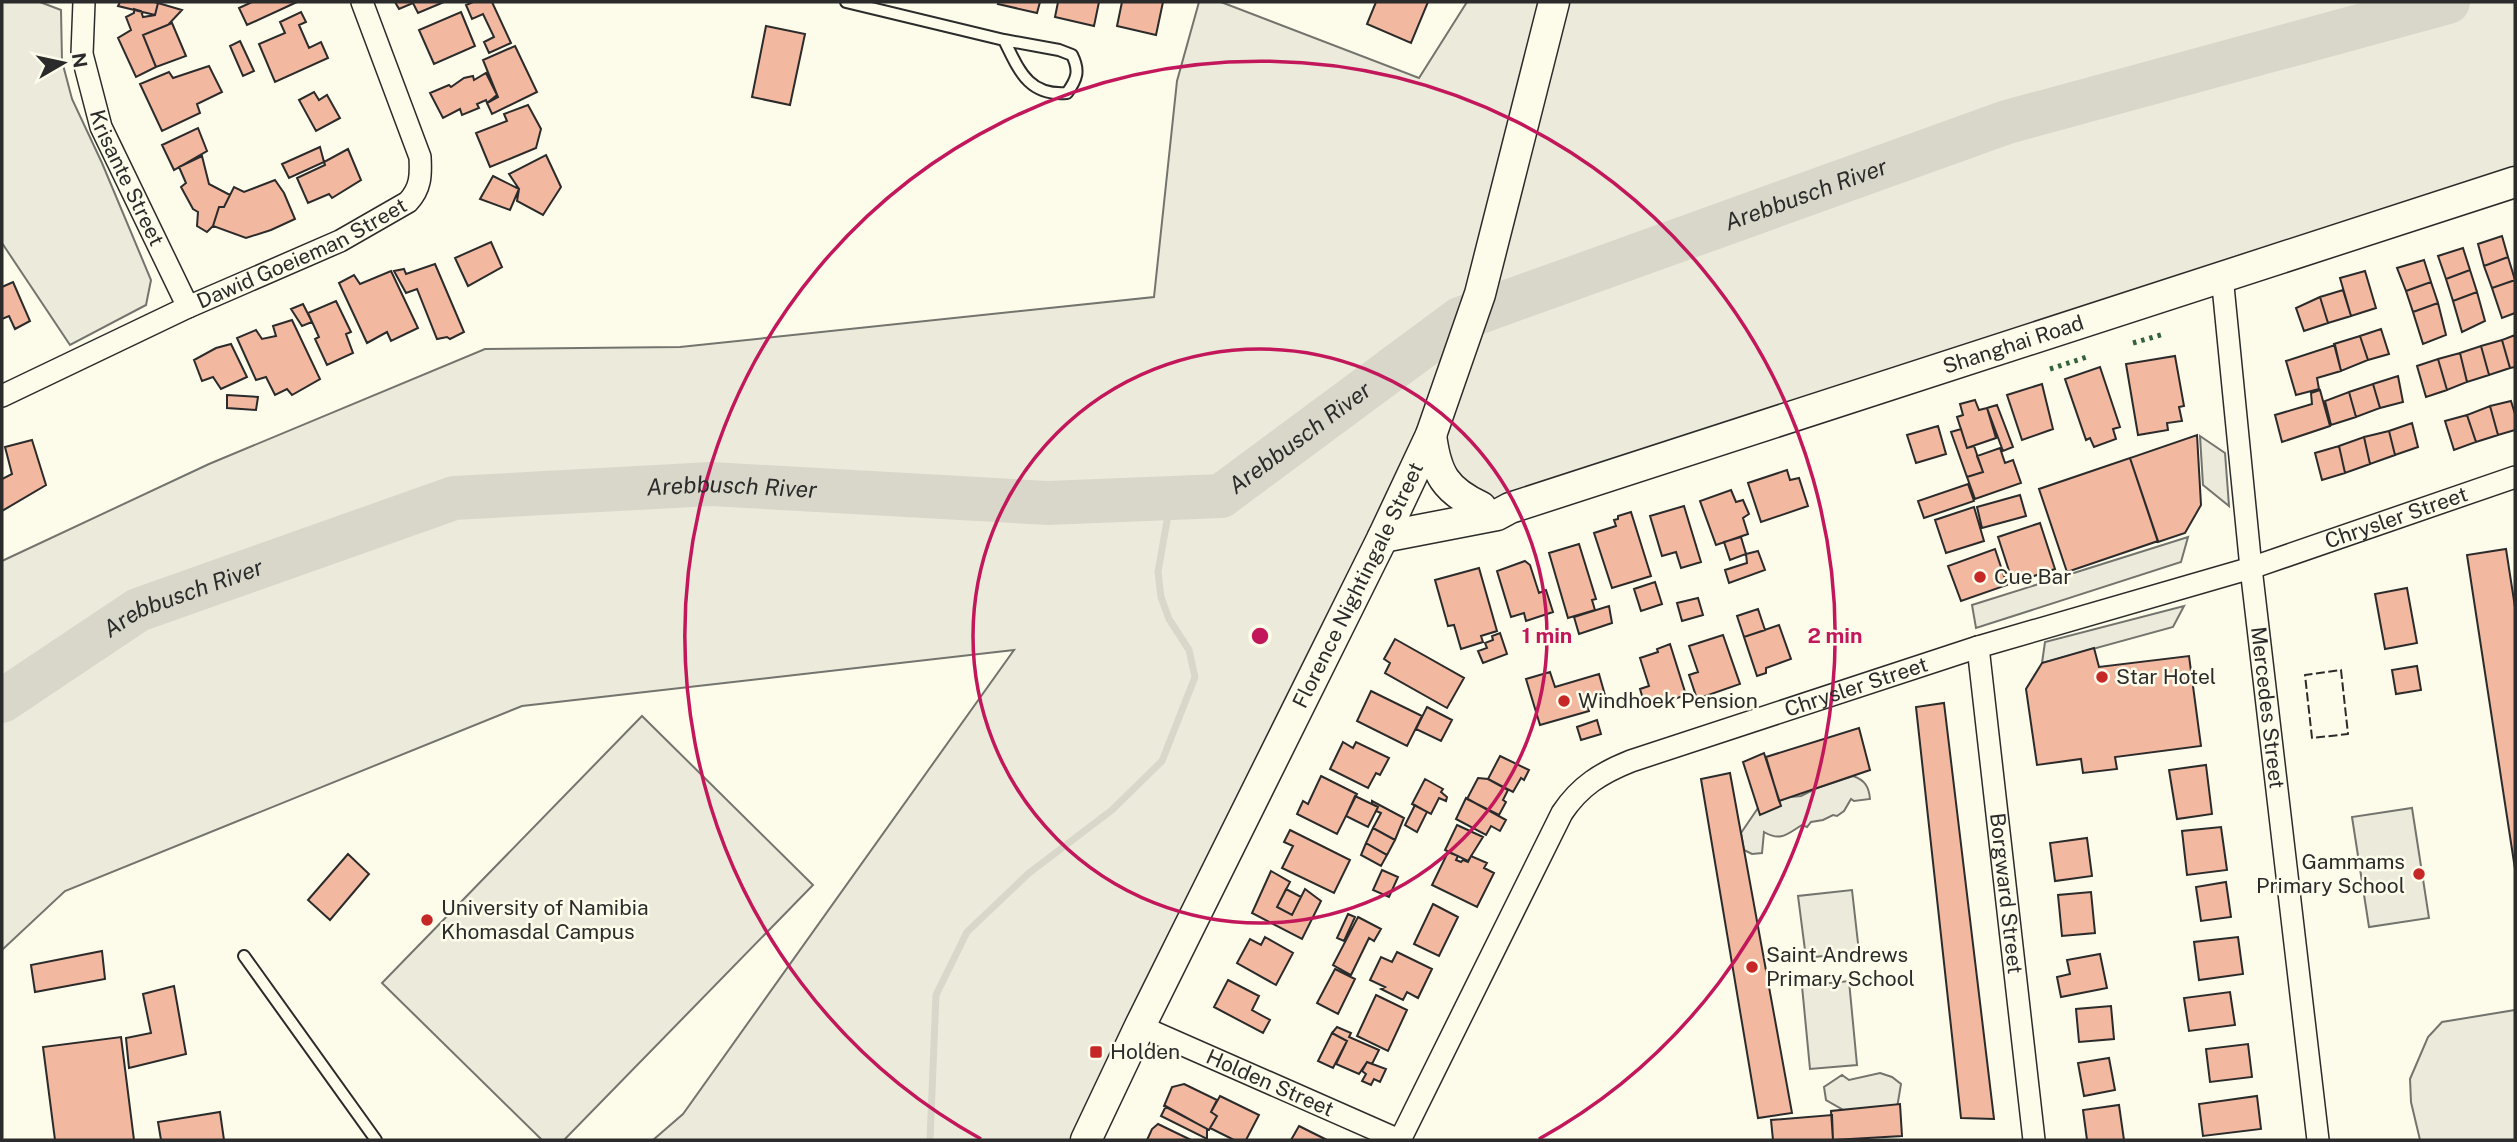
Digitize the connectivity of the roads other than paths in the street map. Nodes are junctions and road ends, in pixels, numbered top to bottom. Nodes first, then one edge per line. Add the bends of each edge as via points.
1 (84, 2) edge
2 (362, 2) edge
3 (846, 2) edge
4 (1554, 2) edge
5 (1004, 40) junction
6 (2515, 182) edge
7 (2222, 276) junction
8 (188, 307) junction
9 (2, 396) edge
10 (1431, 435) junction
11 (2515, 477) edge
12 (1481, 507) junction
13 (1510, 508) junction
14 (1387, 528) junction
15 (2251, 568) junction
16 (1978, 647) junction
17 (244, 956) dead end
18 (1140, 1026) junction
19 (376, 1140) edge
20 (1086, 1140) edge
21 (1399, 1140) edge
22 (2034, 1140) edge
23 (2318, 1140) edge

1 - 8 street, Krisante Street via 82,54 101,127
2 - 8 street, Dawid Goeieman Street via 420,157 417,193 340,241
3 - 5 lane
4 - 10 main road, Florence Nightingale Street via 1480,293
5 - 5 lane via 1072,55 1078,68 1076,80 1067,93 1041,91 1028,81
6 - 7 main road, Shanghai Road
7 - 13 main road, Shanghai Road
7 - 15 street, Mercedes Street
8 - 9 street, Dawid Goeieman Street
10 - 12 main road via 1441,477
10 - 14 main road, Florence Nightingale Street
11 - 15 street, Chrysler Street
12 - 13 main road, Shanghai Road
12 - 14 main road, Shanghai Road
13 - 14 main road, Shanghai Road via 1497,515
14 - 18 main road, Florence Nightingale Street
15 - 16 street, Chrysler Street
15 - 23 street, Mercedes Street
16 - 21 street, Chrysler Street via 1630,761 1584,785 1562,813
16 - 22 street, Borgward Street
17 - 19 lane
18 - 20 main road, Florence Nightingale Street
18 - 21 street, Holden Street

